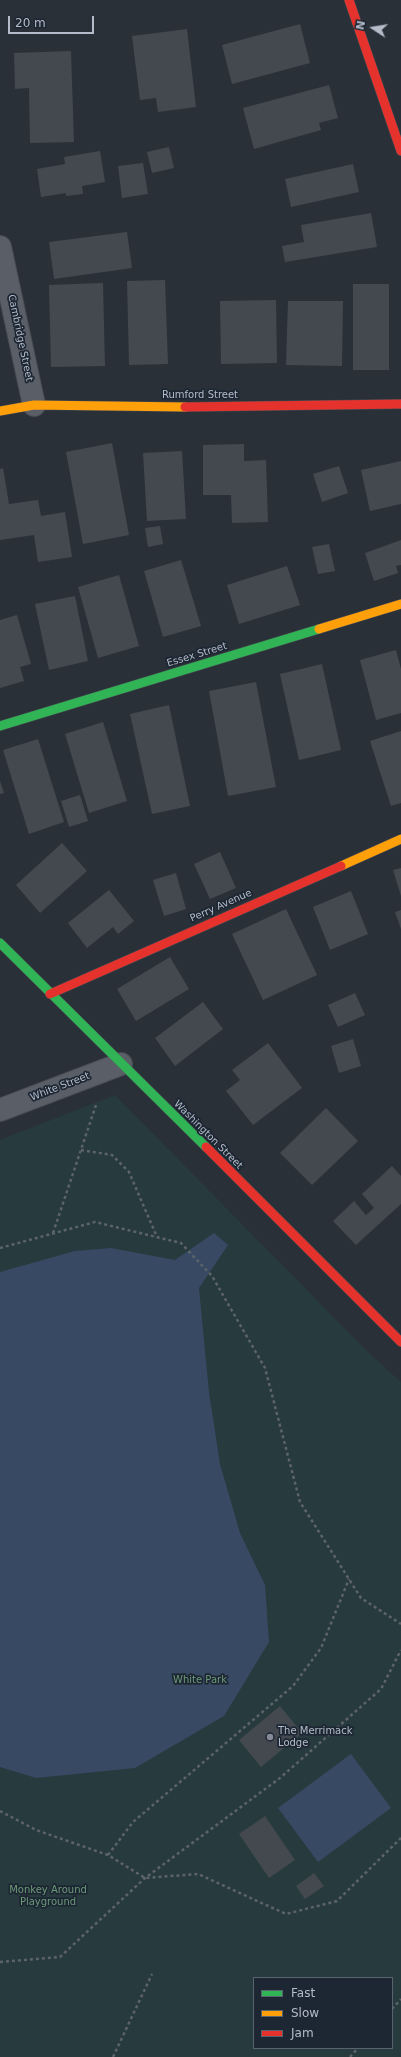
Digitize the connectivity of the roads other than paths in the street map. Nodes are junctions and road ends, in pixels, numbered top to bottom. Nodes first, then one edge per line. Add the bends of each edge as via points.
1 (349, 0) edge
2 (401, 151) edge
3 (0, 247) edge
4 (401, 404) edge
5 (34, 405) junction
6 (0, 411) edge
7 (401, 604) edge
8 (0, 726) edge
9 (401, 839) edge
10 (0, 943) edge
11 (50, 994) junction
12 (120, 1064) junction
13 (0, 1110) edge
14 (401, 1342) edge

1 - 2 street
3 - 5 street, Cambridge Street
4 - 5 street, Rumford Street via 219,407
5 - 6 street, Rumford Street
7 - 8 street, Essex Street
9 - 11 street, Perry Avenue
10 - 11 street, Washington Street
11 - 12 street, Washington Street
12 - 13 street, White Street
12 - 14 street, Washington Street

